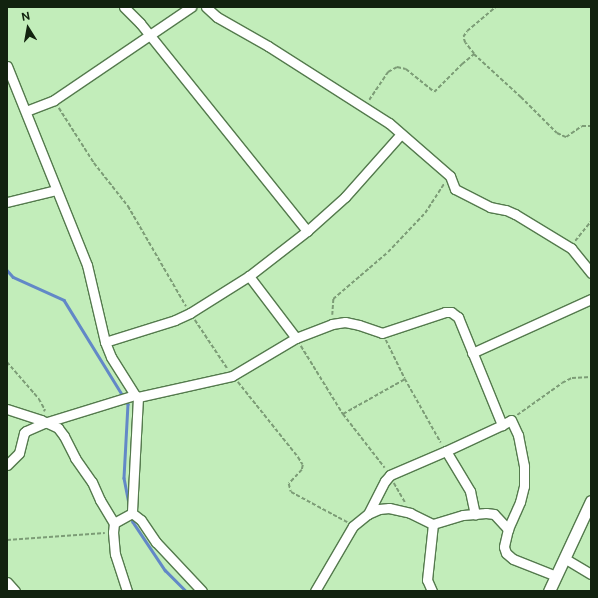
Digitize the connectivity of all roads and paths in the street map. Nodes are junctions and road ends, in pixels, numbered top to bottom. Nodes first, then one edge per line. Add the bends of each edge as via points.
1 (124, 7) edge
2 (191, 7) edge
3 (206, 7) edge
4 (496, 7) edge
5 (148, 35) junction
6 (474, 54) junction
7 (7, 66) edge
8 (54, 100) junction
9 (364, 108) junction
10 (26, 110) junction
11 (591, 126) edge
12 (401, 134) junction
13 (450, 176) junction
14 (56, 190) junction
15 (7, 202) edge
16 (591, 221) edge
17 (307, 231) junction
18 (571, 248) junction
19 (591, 273) edge
20 (249, 276) junction
21 (591, 299) edge
22 (190, 313) junction
23 (332, 324) junction
24 (382, 333) junction
25 (296, 338) junction
26 (105, 342) junction
27 (472, 353) junction
28 (7, 362) edge
29 (232, 376) junction
30 (591, 377) edge
31 (405, 380) junction
32 (136, 396) junction
33 (7, 408) edge
34 (343, 414) junction
35 (511, 420) junction
36 (43, 421) junction
37 (502, 425) junction
38 (446, 450) junction
39 (7, 465) edge
40 (390, 475) junction
41 (591, 500) edge
42 (410, 513) junction
43 (368, 514) junction
44 (475, 514) junction
45 (120, 522) junction
46 (432, 524) junction
47 (353, 526) junction
48 (508, 529) junction
49 (7, 540) edge
50 (564, 558) junction
51 (591, 574) edge
52 (556, 576) junction
53 (7, 582) edge
54 (15, 591) edge
55 (127, 591) edge
56 (202, 591) edge
57 (315, 591) edge
58 (432, 591) edge
59 (550, 591) edge

1 - 5 street
2 - 5 street
3 - 9 street via 217,17 268,46
4 - 6 path via 464,37 465,43
5 - 8 street
5 - 17 street
6 - 9 path via 434,92 406,69 397,68 388,72
6 - 11 path via 557,133 566,137 582,126
7 - 10 street
8 - 10 street
8 - 22 path via 94,163 128,206
9 - 12 street via 389,123
10 - 14 street
12 - 13 street
12 - 17 street via 355,188
13 - 18 street via 455,189 490,207 515,214
13 - 23 path via 425,213 388,252 333,300
14 - 15 street
14 - 26 street via 87,265
16 - 18 path
17 - 20 street
18 - 19 street
20 - 22 street
20 - 25 street
21 - 27 street
22 - 26 street
22 - 29 path
23 - 24 street via 345,322
23 - 25 street
24 - 27 street via 438,313 451,312 458,317
24 - 31 path
25 - 29 street
25 - 34 path
26 - 32 street via 111,357
27 - 37 street
28 - 36 path via 42,404 45,410
29 - 32 street
29 - 47 path via 303,465 302,470 289,484 291,492
30 - 35 path via 572,378 562,383
31 - 34 path
31 - 38 path
32 - 36 street
32 - 45 street
33 - 36 street
34 - 40 path
35 - 37 street
35 - 48 street via 522,448 524,486
36 - 39 street via 24,433 19,453
36 - 45 street via 58,428 74,458 92,482 100,500
37 - 38 street
38 - 40 street
38 - 44 street via 470,491
40 - 42 path
40 - 43 street
41 - 50 street
42 - 43 street via 389,508
42 - 46 street
43 - 47 street
44 - 46 street
44 - 48 street via 494,514
45 - 49 path
45 - 55 street via 115,554
45 - 56 street via 141,520 156,542
46 - 58 street via 427,580
47 - 57 street
48 - 52 street via 504,547 506,553 513,559
50 - 51 street
50 - 52 street
52 - 59 street
53 - 54 street

